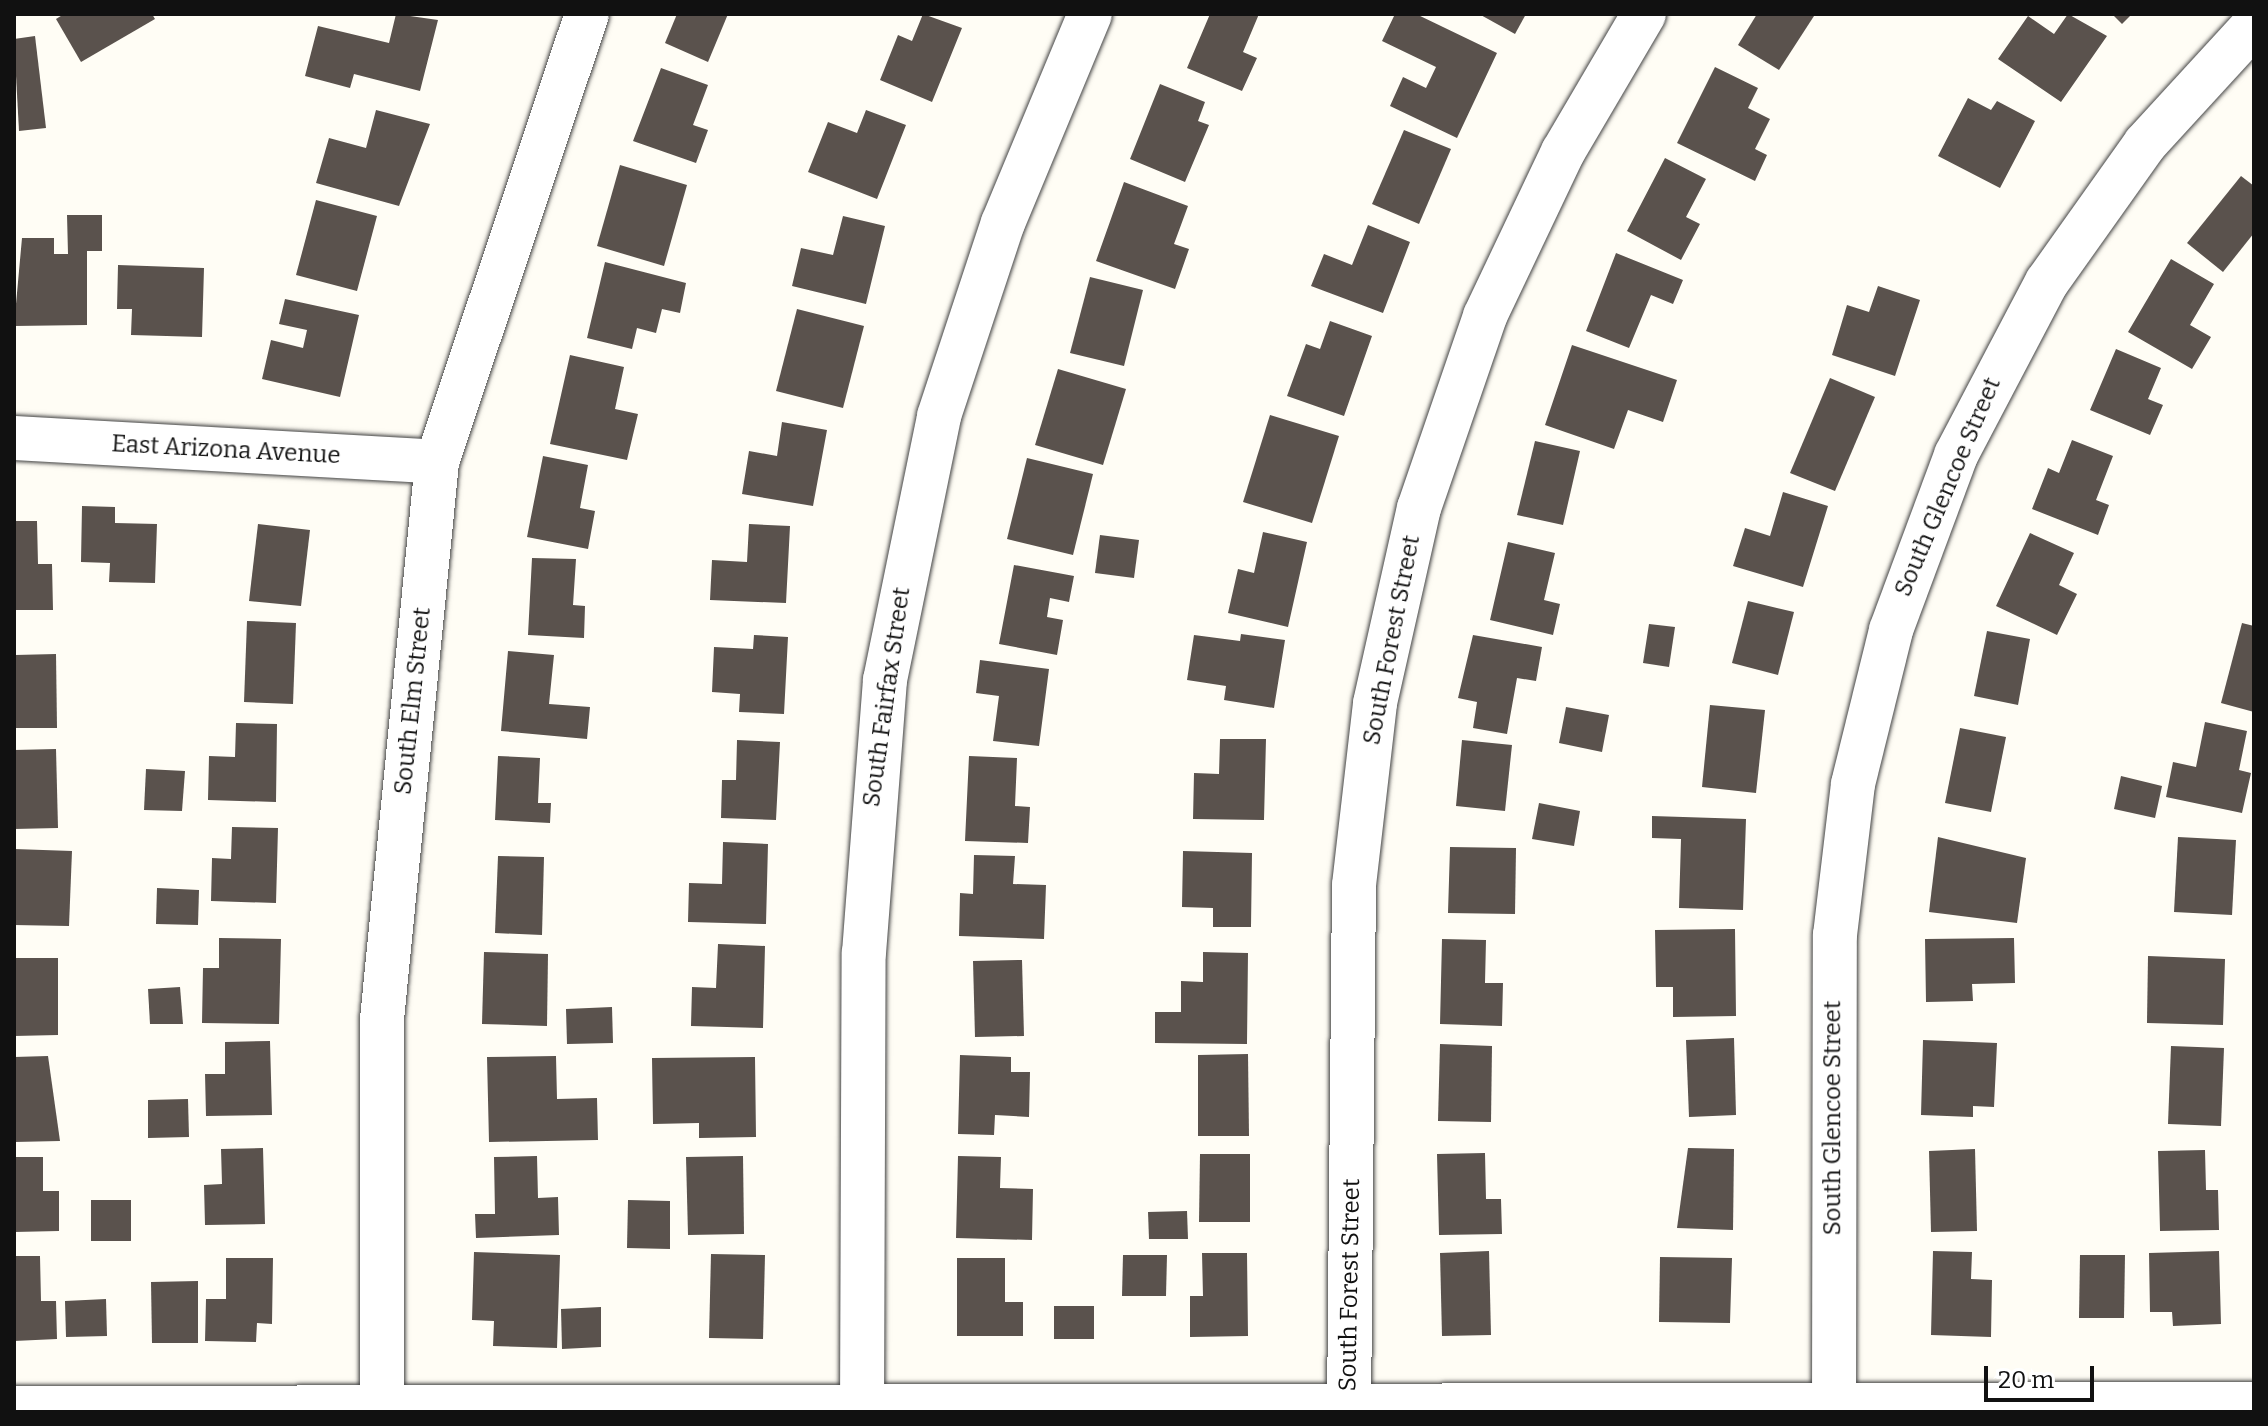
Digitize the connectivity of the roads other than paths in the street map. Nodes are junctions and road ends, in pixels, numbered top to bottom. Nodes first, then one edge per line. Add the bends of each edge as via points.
1 (587, 14) edge
2 (1090, 14) edge
3 (1644, 14) edge
4 (2254, 25) edge
5 (14, 438) edge
6 (437, 462) junction
7 (2254, 1404) edge
8 (14, 1408) edge
9 (862, 1408) edge
10 (1349, 1408) edge
11 (1834, 1408) edge
12 (382, 1409) edge

1 - 6 street, South Elm Street
2 - 9 street, South Fairfax Street via 1003,223 948,388 885,680 864,953
3 - 10 street, South Forest Street via 1570,139 1485,316 1419,508 1375,703 1354,885
4 - 11 street, South Glencoe Street via 2145,144 2047,282 1956,455 1891,630 1853,784 1835,935
5 - 6 street, East Arizona Avenue
6 - 12 street, South Elm Street via 382,1019
7 - 11 street
8 - 12 street
9 - 10 street
9 - 12 street
10 - 11 street

